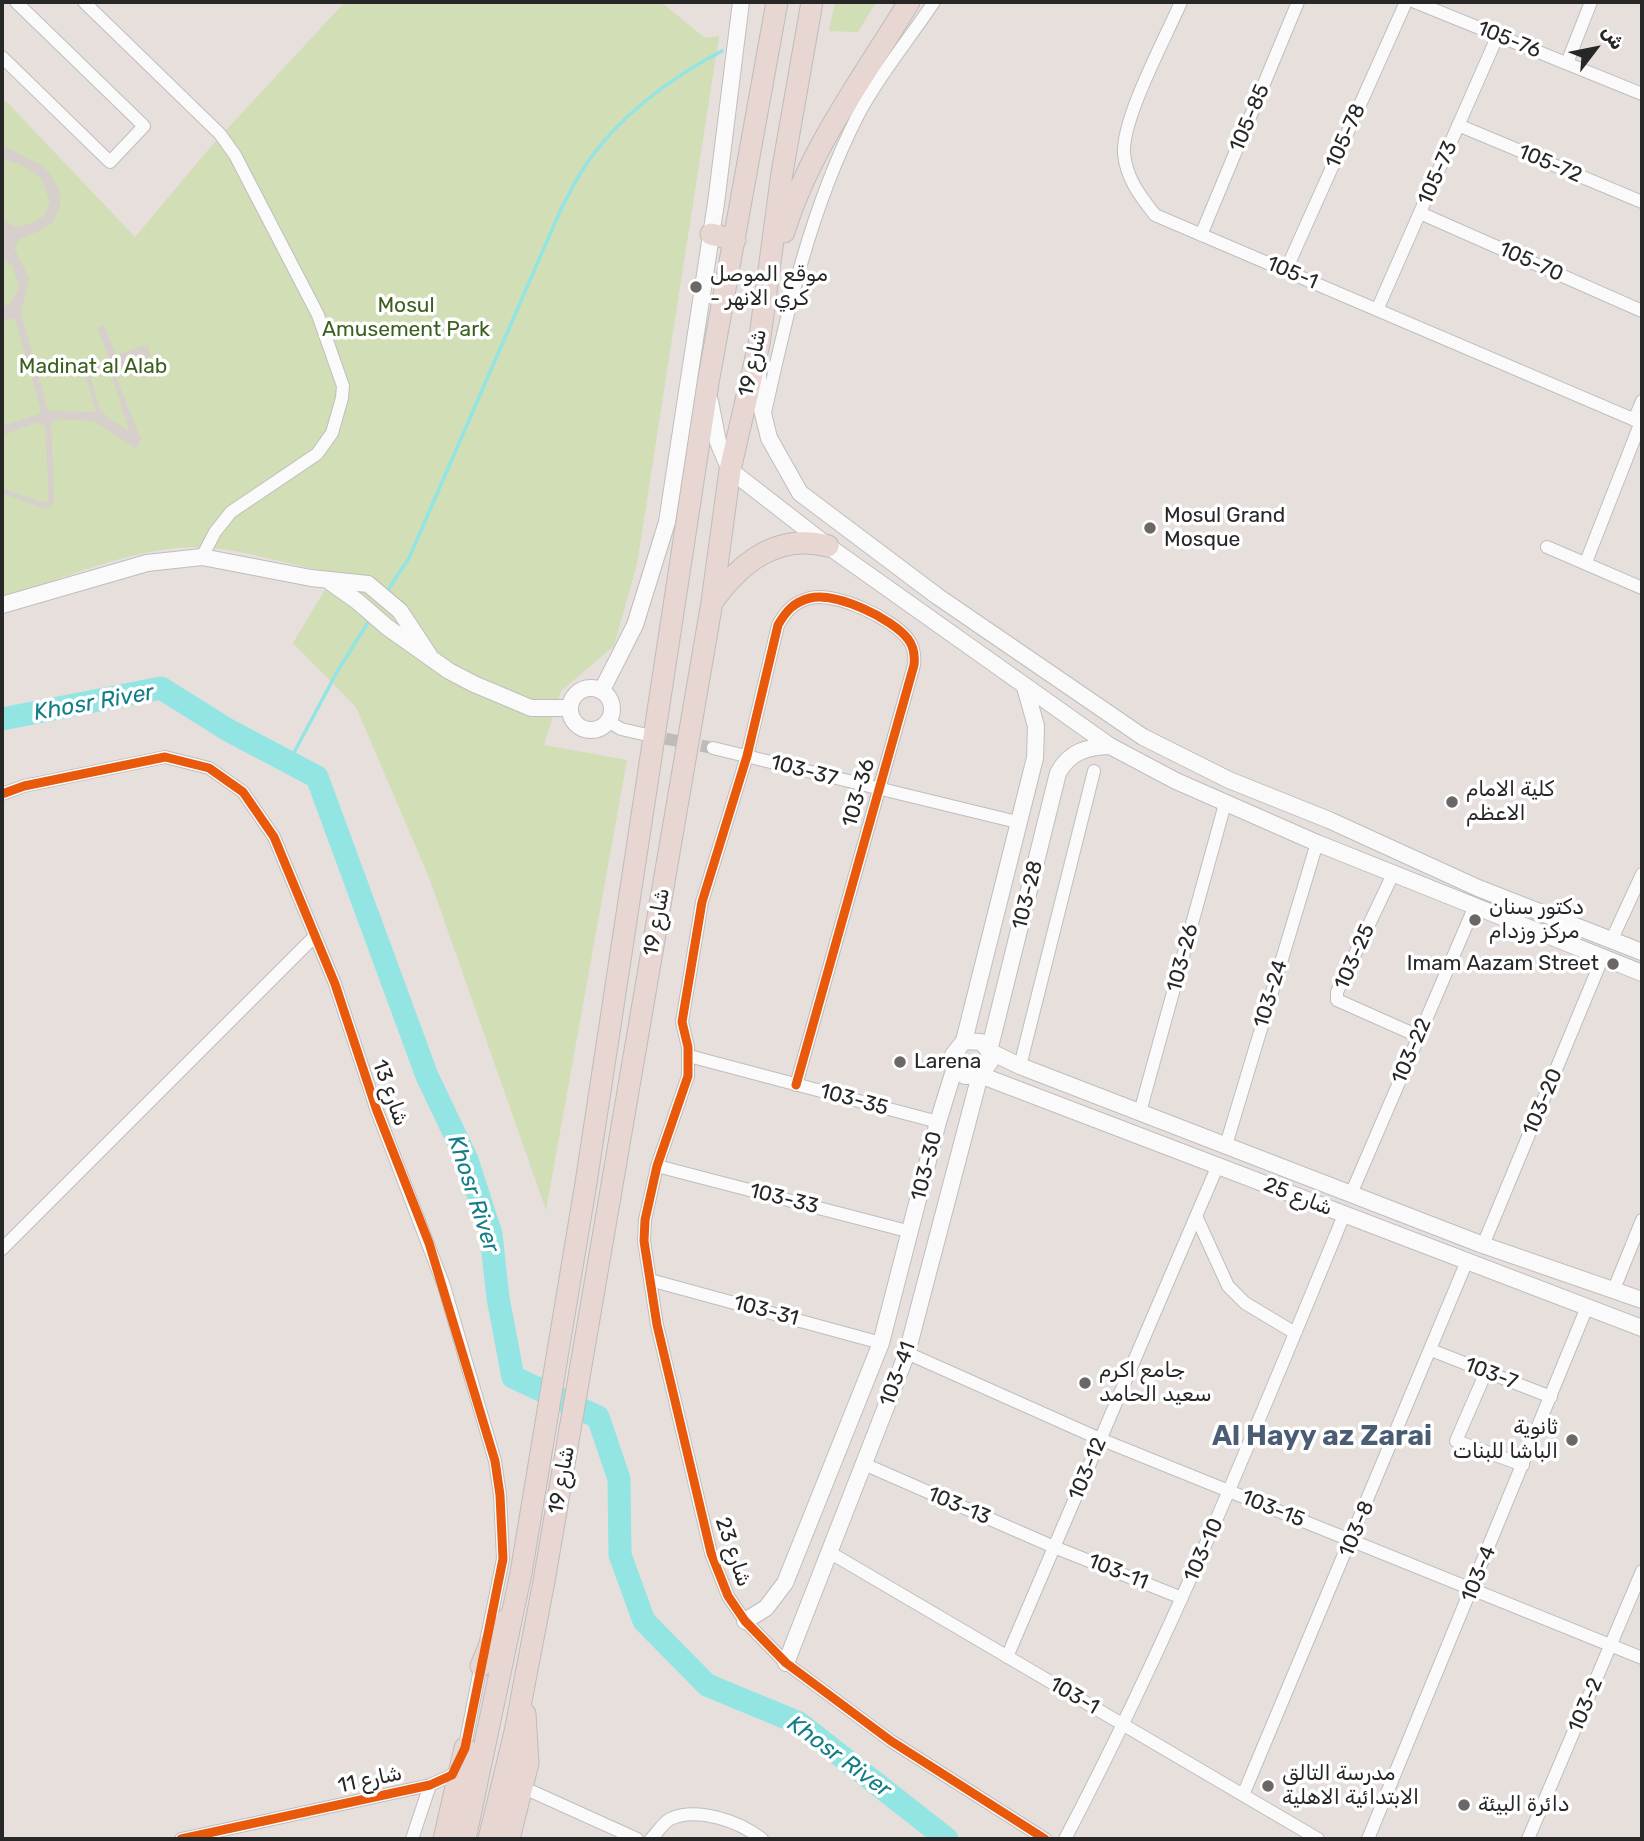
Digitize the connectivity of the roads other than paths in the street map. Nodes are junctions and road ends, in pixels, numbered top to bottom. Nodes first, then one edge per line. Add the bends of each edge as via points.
1 (16, 2) edge
2 (84, 2) edge
3 (741, 2) edge
4 (768, 2) edge
5 (777, 2) edge
6 (812, 2) edge
7 (909, 2) edge
8 (934, 2) edge
9 (1181, 2) edge
10 (1298, 2) edge
11 (1406, 2) edge
12 (1415, 2) edge
13 (1591, 2) edge
14 (1498, 35) junction
15 (2, 57) edge
16 (1567, 63) junction
17 (762, 83) junction
18 (1642, 94) edge
19 (1458, 125) junction
20 (1642, 202) edge
21 (1420, 213) junction
22 (711, 234) junction
23 (1201, 235) junction
24 (735, 240) junction
25 (1286, 270) junction
26 (767, 291) junction
27 (1377, 310) junction
28 (1642, 312) edge
29 (759, 344) junction
30 (708, 383) junction
31 (1642, 401) edge
32 (763, 420) junction
33 (1639, 422) edge
34 (730, 470) junction
35 (800, 493) junction
36 (781, 512) junction
37 (828, 547) junction
38 (1547, 547) dead end
39 (202, 557) junction
40 (1586, 562) junction
41 (321, 579) junction
42 (1642, 588) edge
43 (712, 603) junction
44 (2, 605) edge
45 (429, 655) junction
46 (1025, 687) junction
47 (602, 690) junction
48 (570, 708) junction
49 (608, 722) junction
50 (643, 734) tunnel mouth
51 (1110, 746) junction
52 (713, 748) tunnel mouth
53 (747, 756) junction
54 (1094, 771) dead end
55 (878, 790) junction
56 (2, 794) edge
57 (1225, 804) junction
58 (1017, 822) junction
59 (1317, 843) junction
60 (1642, 873) edge
61 (1394, 874) junction
62 (1474, 908) junction
63 (313, 938) junction
64 (1612, 939) junction
65 (1642, 952) edge
66 (1602, 959) junction
67 (1642, 973) edge
68 (1418, 1036) junction
69 (964, 1041) junction
70 (989, 1051) junction
71 (690, 1056) junction
72 (1020, 1066) junction
73 (955, 1067) junction
74 (980, 1075) junction
75 (796, 1085) junction
76 (1140, 1112) junction
77 (937, 1122) junction
78 (1226, 1145) junction
79 (657, 1166) junction
80 (1218, 1166) junction
81 (1351, 1194) junction
82 (1344, 1215) junction
83 (1196, 1216) junction
84 (1642, 1220) edge
85 (911, 1232) junction
86 (1483, 1245) junction
87 (2, 1249) edge
88 (1467, 1261) junction
89 (650, 1280) junction
90 (1614, 1289) junction
91 (1642, 1300) edge
92 (1587, 1307) junction
93 (1642, 1328) edge
94 (1295, 1333) junction
95 (881, 1343) junction
96 (1431, 1350) junction
97 (908, 1353) junction
98 (1486, 1372) junction
99 (1551, 1397) junction
100 (1100, 1439) junction
101 (864, 1464) junction
102 (1523, 1465) junction
103 (1230, 1492) junction
104 (818, 1500) junction
105 (845, 1511) junction
106 (1352, 1541) junction
107 (1054, 1547) junction
108 (829, 1552) junction
109 (1642, 1571) edge
110 (1473, 1590) junction
111 (1182, 1598) junction
112 (515, 1601) junction
113 (744, 1621) junction
114 (1612, 1646) junction
115 (1007, 1657) junction
116 (1642, 1658) edge
117 (786, 1663) junction
118 (481, 1666) junction
119 (524, 1680) junction
120 (1124, 1726) junction
121 (465, 1748) junction
122 (430, 1785) junction
123 (522, 1787) junction
124 (1243, 1795) junction
125 (181, 1839) edge
126 (412, 1839) edge
127 (444, 1839) edge
128 (465, 1839) edge
129 (489, 1839) edge
130 (509, 1839) edge
131 (637, 1839) edge
132 (651, 1839) edge
133 (762, 1839) edge
134 (1045, 1839) edge
135 (1065, 1839) edge
136 (1318, 1839) edge
137 (1368, 1839) edge
138 (1528, 1839) edge

1 - 15 street via 144,126 110,162
2 - 39 street via 220,134 235,155 318,315 342,386 337,421 325,444 307,463 231,512
3 - 22 main road
4 - 17 highway
5 - 17 highway, شارع 19
6 - 26 highway, شارع 19
7 - 26 highway via 798,193
8 - 32 street via 858,116 811,225
9 - 23 street, 105-1 via 1133,112 1124,152 1134,189 1155,215
10 - 23 street, 105-85
11 - 25 street, 105-78
12 - 14 street, 105-76
13 - 16 street
14 - 16 street, 105-76
14 - 19 street, 105-73
16 - 18 street, 105-76
17 - 24 highway, شارع 19
19 - 20 street, 105-72
19 - 21 street, 105-73
21 - 27 street, 105-73
21 - 28 street, 105-70
22 - 24 highway
22 - 47 main road via 667,522 635,625
23 - 25 street, 105-1
24 - 30 highway, شارع 19
25 - 27 street, 105-1
26 - 29 highway, شارع 19
27 - 33 street, 105-1
29 - 32 main road via 758,393
29 - 34 highway, شارع 19
30 - 34 main road via 718,442
30 - 112 highway, شارع 19 via 586,1183
31 - 33 street
32 - 35 main road via 778,458
33 - 40 street
34 - 36 main road
34 - 43 highway, شارع 19
35 - 36 main road
35 - 64 main road via 937,596 1143,737 1229,780 1478,888
36 - 37 main road
37 - 43 highway via 795,542 762,553 734,573
37 - 46 main road
38 - 40 street
39 - 41 main road
39 - 44 main road via 147,563
40 - 42 street
41 - 45 main road
41 - 45 main road via 376,587 400,611
43 - 119 highway, شارع 19
45 - 48 main road via 449,671 509,700 531,708
46 - 51 main road
46 - 58 main road, 103-30 via 1037,737
47 - 48 main road via 581,689
47 - 49 main road via 612,708
48 - 49 main road via 572,719 583,729 597,730
49 - 50 street
51 - 57 main road
51 - 70 main road, 103-28 via 1081,750 1058,773
52 - 53 street, 103-37
53 - 55 street, 103-37
53 - 55 street, 103-36 via 778,625 788,608 810,598 850,603 901,632 912,647 914,665
53 - 71 street via 702,902 682,1022
54 - 72 street, 103-28
55 - 58 street, 103-37
55 - 75 street, 103-36
56 - 63 street, شارع 13 via 165,757 209,768 243,792 274,837
57 - 59 main road
57 - 76 street, 103-26
58 - 69 main road, 103-30
59 - 61 main road
59 - 78 street, 103-24
60 - 64 street
61 - 62 main road
61 - 68 street, 103-25 via 1336,992 1337,1000
62 - 66 main road
62 - 68 street, 103-22
63 - 87 street
63 - 118 street, شارع 13 via 335,984 432,1254 495,1461 503,1559
64 - 65 main road
66 - 67 main road
66 - 86 street, 103-20
68 - 81 street, 103-22
69 - 70 main road, شارع 25 via 981,1042
69 - 73 main road, 103-30 via 954,1051
70 - 72 main road, شارع 25
70 - 74 main road, 103-28 via 989,1066
71 - 75 street, 103-35
71 - 79 street, شارع 23 via 683,1096
72 - 76 main road, شارع 25
73 - 74 main road, شارع 25 via 965,1076
73 - 77 main road, 103-30
74 - 80 main road, شارع 25
74 - 97 main road, 103-41
75 - 77 street, 103-35
76 - 78 main road, شارع 25
77 - 85 main road, 103-30
78 - 81 main road, شارع 25
79 - 85 street, 103-33
79 - 89 street, شارع 23 via 644,1230
80 - 82 main road, شارع 25
80 - 83 street, 103-12
81 - 86 main road, شارع 25
82 - 88 main road, شارع 25
82 - 94 street, 103-10
83 - 94 street via 1228,1286 1245,1303
83 - 100 street, 103-12
84 - 90 street
85 - 95 main road, 103-30
86 - 90 main road, شارع 25
88 - 92 main road, شارع 25
88 - 96 street, 103-8
89 - 95 street, 103-31
89 - 113 street, شارع 23 via 711,1553
90 - 91 main road, شارع 25
92 - 93 main road, شارع 25
92 - 99 street, 103-4
94 - 103 street, 103-10
95 - 104 main road, 103-30
96 - 98 street, 103-7
96 - 106 street, 103-8
97 - 100 street, 103-15
97 - 101 main road, 103-41
98 - 99 street, 103-7
98 - 102 street via 1456,1441
99 - 102 street, 103-4
100 - 103 street, 103-15
100 - 107 street, 103-12
101 - 105 main road, 103-41
101 - 107 street, 103-13
102 - 110 street, 103-4
103 - 106 street, 103-15
103 - 111 street, 103-10
104 - 105 main road
104 - 113 main road, 103-30 via 780,1592 766,1608
105 - 108 main road, 103-41
106 - 110 street, 103-15
106 - 124 street, 103-8
107 - 111 street, 103-11
107 - 115 street, 103-12
108 - 115 street, 103-1
108 - 117 main road, 103-41
109 - 114 street, 103-2
110 - 114 street, 103-15
110 - 137 street, 103-4
111 - 120 street, 103-10
112 - 118 highway
112 - 128 highway, شارع 19
113 - 117 street, شارع 23
114 - 116 street, 103-15
114 - 138 street, 103-2
115 - 120 street, 103-1
117 - 134 street, شارع 23 via 891,1741
118 - 121 street, شارع 11
119 - 123 highway via 528,1751
119 - 129 highway, شارع 19
120 - 124 street, 103-1
120 - 135 street, 103-10
121 - 122 street, شارع 11 via 452,1775
121 - 127 highway
122 - 125 street, شارع 11
122 - 126 street
123 - 130 highway
123 - 131 street
124 - 136 street, 103-1
132 - 133 street via 670,1819 706,1814 748,1828

